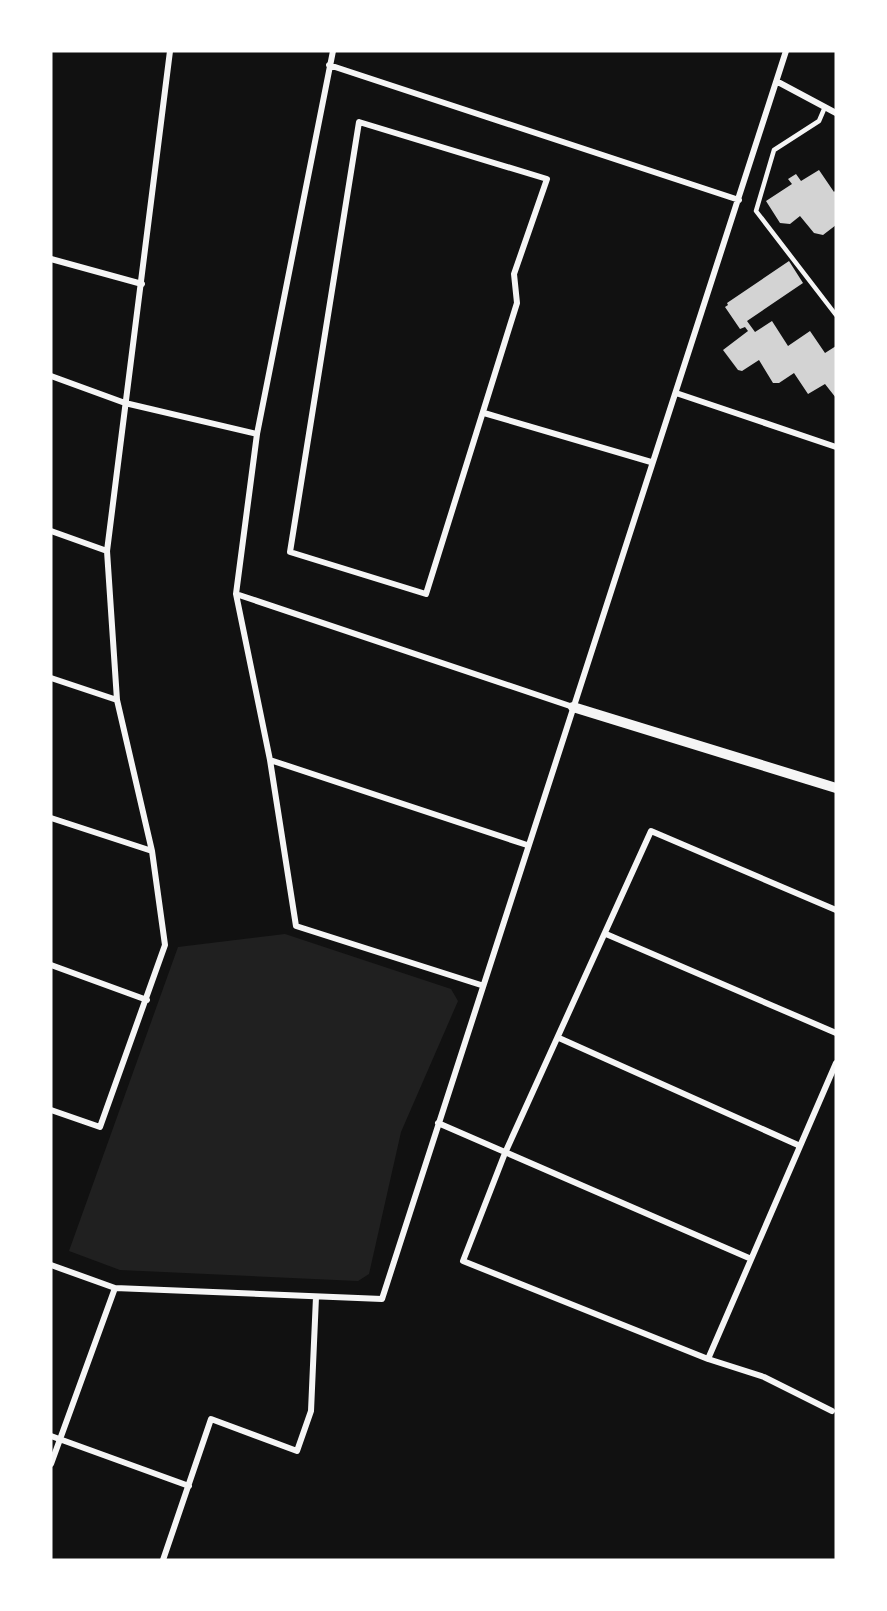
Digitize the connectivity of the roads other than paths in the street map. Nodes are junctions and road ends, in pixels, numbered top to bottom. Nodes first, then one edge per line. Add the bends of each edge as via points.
1 (170, 51) edge
2 (333, 51) edge
3 (786, 51) edge
4 (329, 64) junction
5 (778, 82) junction
6 (825, 107) junction
7 (836, 113) edge
8 (739, 200) junction
9 (51, 259) edge
10 (142, 284) junction
11 (836, 315) edge
12 (51, 376) edge
13 (676, 393) junction
14 (125, 403) junction
15 (484, 413) junction
16 (257, 434) junction
17 (836, 447) edge
18 (651, 462) junction
19 (51, 531) edge
20 (107, 551) junction
21 (236, 594) junction
22 (51, 678) edge
23 (117, 700) junction
24 (573, 706) junction
25 (270, 760) junction
26 (836, 789) edge
27 (51, 818) edge
28 (527, 845) junction
29 (152, 851) junction
30 (836, 910) edge
31 (606, 934) junction
32 (51, 965) edge
33 (481, 985) junction
34 (147, 1000) junction
35 (836, 1033) edge
36 (559, 1038) junction
37 (836, 1063) edge
38 (51, 1110) edge
39 (438, 1123) junction
40 (798, 1145) junction
41 (505, 1153) junction
42 (749, 1258) junction
43 (51, 1265) edge
44 (115, 1288) junction
45 (316, 1297) junction
46 (708, 1359) junction
47 (832, 1411) dead end
48 (51, 1436) edge
49 (59, 1439) junction
50 (51, 1464) edge
51 (189, 1486) junction
52 (162, 1560) edge

1 - 10 street
2 - 4 street
3 - 5 street
4 - 8 street
4 - 16 street
5 - 6 street
5 - 8 street
6 - 7 street
6 - 11 lane via 819,121 774,150 756,211
8 - 13 street
9 - 10 street
10 - 14 street
12 - 14 street
13 - 17 street
13 - 18 street
14 - 16 street
14 - 20 street
15 - 15 street via 517,303 514,274 547,179 359,122 290,552 426,594
15 - 18 street
16 - 21 street
18 - 24 street
19 - 20 street
20 - 23 street
21 - 24 street
21 - 25 street
22 - 23 street
23 - 29 street
24 - 26 street
24 - 28 street
25 - 28 street
25 - 33 street via 296,926
27 - 29 street
28 - 33 street
29 - 34 street via 165,945
30 - 31 street via 651,831
31 - 35 street
31 - 36 street
32 - 34 street
33 - 39 street
34 - 38 street via 100,1127
36 - 40 street
36 - 41 street
37 - 40 street
39 - 41 street
39 - 45 street via 382,1299
40 - 42 street
41 - 42 street
41 - 46 street via 463,1261
42 - 46 street
43 - 44 street
44 - 45 street
44 - 49 street
45 - 51 street via 311,1411 297,1451 211,1419
46 - 47 street via 764,1377
48 - 49 street
49 - 50 street
49 - 51 street
51 - 52 street

